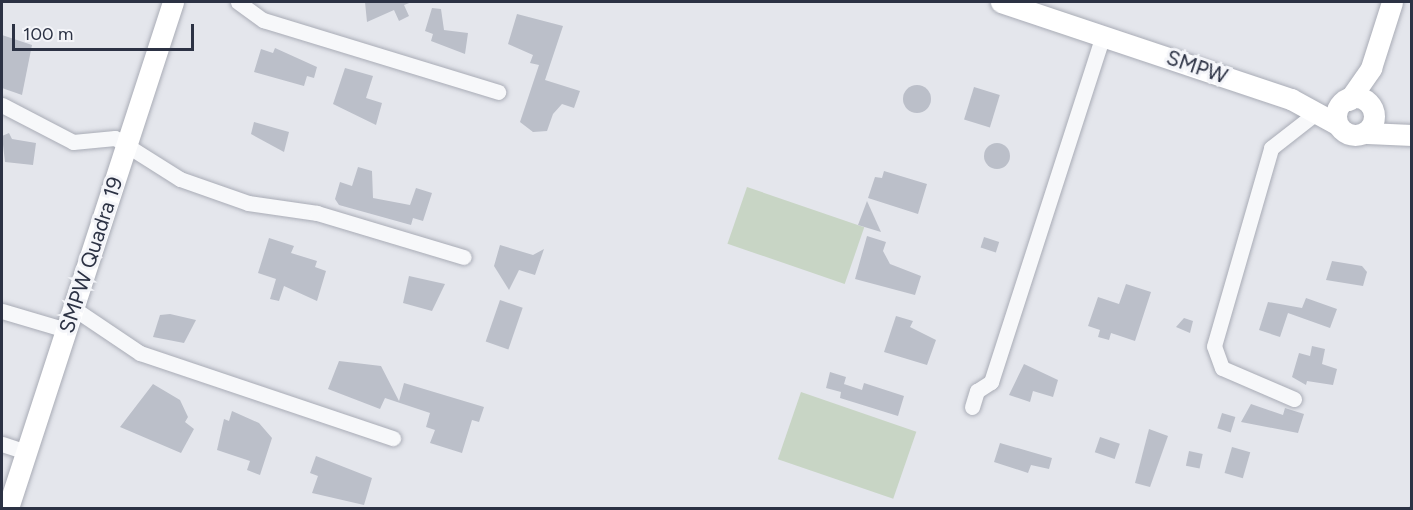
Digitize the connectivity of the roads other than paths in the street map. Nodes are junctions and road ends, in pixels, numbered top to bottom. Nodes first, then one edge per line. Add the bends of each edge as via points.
1 (173, 2) edge
2 (238, 2) edge
3 (1001, 2) edge
4 (1392, 2) edge
5 (1103, 35) junction
6 (1371, 68) junction
7 (498, 92) dead end
8 (1291, 99) junction
9 (1345, 100) junction
10 (2, 105) edge
11 (1326, 117) junction
12 (1372, 118) junction
13 (127, 144) junction
14 (464, 257) dead end
15 (74, 308) junction
16 (2, 311) edge
17 (66, 330) junction
18 (1294, 399) dead end
19 (972, 407) dead end
20 (393, 438) dead end
21 (2, 444) edge
22 (27, 452) junction
23 (9, 508) edge

1 - 13 street, SMPW Quadra 19
2 - 7 street via 263,20
3 - 5 street, SMPW
4 - 6 street
5 - 8 street, SMPW
5 - 19 street via 991,382 976,391
6 - 9 street
6 - 12 street
8 - 9 street, SMPW
8 - 11 street, SMPW
9 - 11 street
9 - 12 street, SMPW
10 - 13 street via 73,142 106,138
11 - 12 street, SMPW
11 - 18 street via 1272,148 1214,346 1222,368
13 - 14 street via 180,179 240,200 317,213
13 - 15 street, SMPW Quadra 19
15 - 17 street, SMPW Quadra 19
15 - 20 street via 140,353
16 - 17 street
17 - 22 street, SMPW Quadra 19
21 - 22 street
22 - 23 street, SMPW Quadra 19

